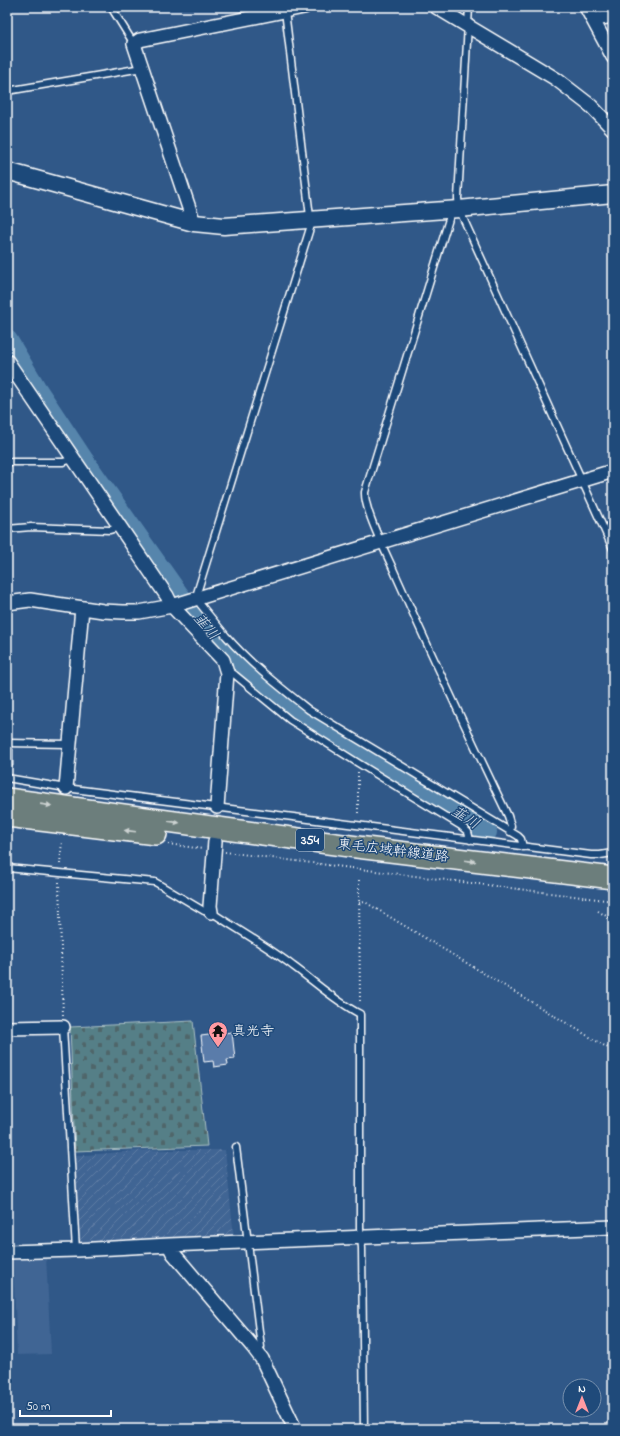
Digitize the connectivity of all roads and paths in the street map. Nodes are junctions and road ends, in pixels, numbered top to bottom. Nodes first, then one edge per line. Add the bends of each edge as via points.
1 (111, 7) edge
2 (304, 7) edge
3 (436, 7) edge
4 (469, 7) edge
5 (586, 7) edge
6 (285, 11) junction
7 (613, 16) edge
8 (594, 22) junction
9 (468, 26) junction
10 (134, 44) junction
11 (613, 57) edge
12 (142, 68) junction
13 (7, 91) edge
14 (613, 129) edge
15 (7, 171) edge
16 (613, 194) edge
17 (454, 209) junction
18 (310, 220) junction
19 (194, 223) junction
20 (7, 363) edge
21 (73, 459) junction
22 (7, 462) edge
23 (613, 471) edge
24 (582, 481) junction
25 (120, 527) junction
26 (7, 529) edge
27 (382, 542) junction
28 (613, 549) edge
29 (195, 599) junction
30 (7, 603) edge
31 (175, 606) junction
32 (82, 608) junction
33 (227, 673) junction
34 (7, 743) edge
35 (69, 744) junction
36 (358, 763) junction
37 (7, 778) edge
38 (66, 788) junction
39 (7, 799) edge
40 (217, 807) junction
41 (7, 816) edge
42 (359, 825) junction
43 (510, 832) junction
44 (470, 840) junction
45 (62, 841) dead end
46 (220, 846) junction
47 (523, 847) junction
48 (613, 853) edge
49 (7, 868) edge
50 (58, 873) junction
51 (613, 878) edge
52 (359, 880) dead end
53 (613, 892) edge
54 (613, 901) edge
55 (359, 903) junction
56 (598, 911) dead end
57 (211, 912) junction
58 (613, 920) edge
59 (360, 1014) junction
60 (63, 1027) junction
61 (7, 1028) edge
62 (613, 1052) edge
63 (236, 1147) dead end
64 (613, 1226) edge
65 (361, 1237) junction
66 (247, 1241) junction
67 (169, 1244) junction
68 (76, 1250) junction
69 (7, 1252) edge
70 (257, 1352) junction
71 (295, 1429) edge
72 (364, 1429) edge

1 - 10 lane
2 - 6 street
3 - 9 street
4 - 9 lane
5 - 8 street
6 - 10 street via 140,40
6 - 18 lane
7 - 8 street
8 - 11 street
9 - 14 street via 556,79 591,106
9 - 17 lane via 458,198
10 - 12 street
12 - 13 lane
12 - 19 street
15 - 19 street
16 - 17 street
17 - 18 street
17 - 24 lane
17 - 27 lane via 365,492 366,505
18 - 19 street via 224,226
18 - 29 lane via 310,230
20 - 21 street
21 - 22 lane via 63,462
21 - 25 street
23 - 24 street
24 - 27 street
24 - 28 lane
25 - 26 lane via 110,530 31,527
25 - 31 street
27 - 29 street
27 - 43 lane via 435,663 508,816
29 - 31 street
29 - 43 lane via 246,656 309,710
30 - 32 street via 30,600
31 - 32 street via 139,612
31 - 33 street via 222,660
32 - 35 street
33 - 36 lane via 231,672 290,720
33 - 40 street
34 - 35 lane
35 - 38 street
36 - 42 path
36 - 44 lane via 461,826 468,832
37 - 38 lane
38 - 40 lane
39 -> 51 highway, 東毛広域幹線道路 / 354 via 349,846
40 - 42 lane
46 -> 41 highway, 東毛広域幹線道路 / 354
42 - 44 lane
43 - 47 lane via 521,839
44 - 47 lane
45 - 50 path
46 - 53 highway, 東毛広域幹線道路 / 354
46 - 54 path
46 - 57 street
47 - 48 lane via 600,856
49 - 50 lane
50 - 57 lane via 155,882 204,911
50 - 60 path
52 - 55 path
55 - 59 path
55 - 62 path via 365,902
56 - 58 path
57 - 59 lane via 292,965 346,1007
59 - 65 lane
60 - 61 street
60 - 68 lane
63 - 66 lane
64 - 65 street
65 - 66 street
65 - 72 lane
66 - 67 street
66 - 70 lane via 261,1347
67 - 68 street
67 - 70 street via 173,1253
68 - 69 street
70 - 71 street

